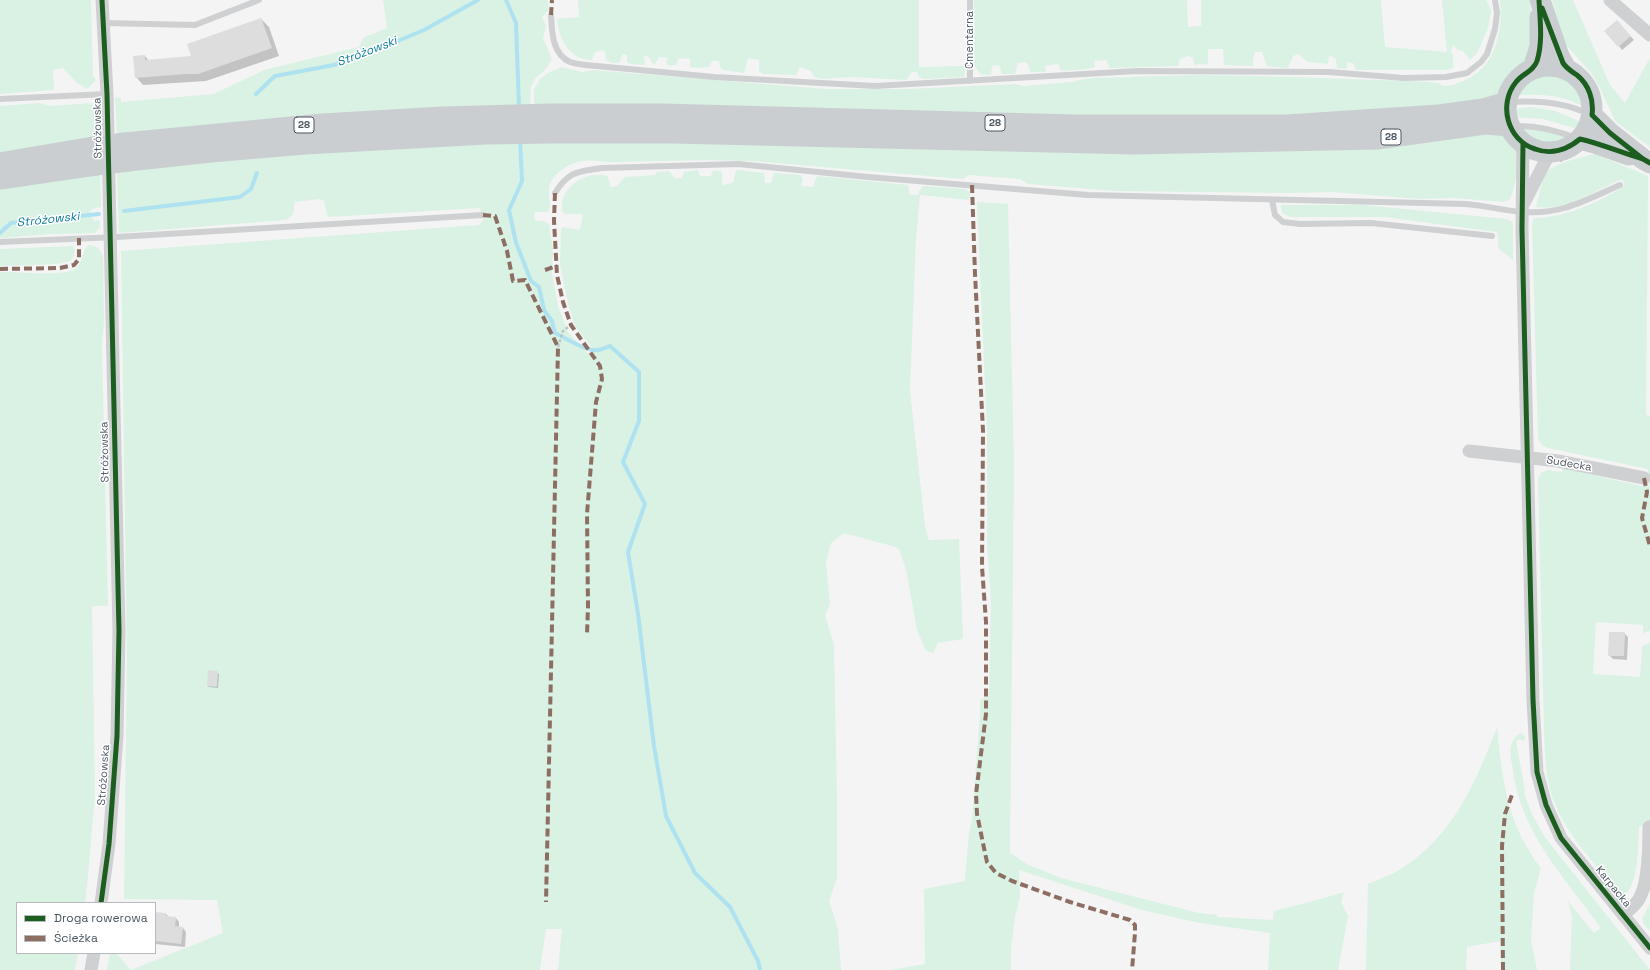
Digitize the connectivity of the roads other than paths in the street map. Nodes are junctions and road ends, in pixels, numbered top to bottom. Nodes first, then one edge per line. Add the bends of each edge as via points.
1 (102, 0) edge
2 (259, 0) edge
3 (970, 0) edge
4 (1495, 0) edge
5 (1539, 0) edge
6 (1610, 0) edge
7 (551, 15) dead end
8 (103, 23) junction
9 (1650, 35) edge
10 (1533, 69) junction
11 (1566, 69) junction
12 (970, 81) junction
13 (107, 94) junction
14 (0, 99) edge
15 (1507, 102) junction
16 (1592, 115) junction
17 (551, 124) junction
18 (1510, 126) junction
19 (1523, 143) junction
20 (1579, 146) junction
21 (95, 156) junction
22 (1554, 157) junction
23 (1646, 161) edge
24 (0, 163) edge
25 (0, 179) edge
26 (1620, 184) dead end
27 (555, 193) dead end
28 (1272, 200) junction
29 (1522, 210) junction
30 (483, 215) dead end
31 (1492, 236) dead end
32 (110, 237) junction
33 (0, 242) edge
34 (1470, 451) dead end
35 (1528, 457) junction
36 (1644, 478) dead end
37 (1649, 827) edge
38 (101, 902) edge
39 (1623, 914) junction
40 (1650, 948) edge
41 (94, 954) edge
42 (91, 970) edge

1 - 8 street, Stróżowska
2 - 8 lane via 195,25
3 - 12 lane, Cmentarna
4 - 12 lane via 1495,28 1487,54 1475,68 1457,76 1404,78 1329,72 1137,71
5 - 10 main road via 1540,46
5 - 11 main road
6 - 9 street
7 - 12 lane via 552,35 557,50 570,61 586,65 714,77 875,86
8 - 13 street, Stróżowska
10 - 11 main road via 1550,66
10 - 15 main road via 1523,74 1516,82
11 - 16 main road via 1576,75 1587,88 1591,98
13 - 14 lane
13 - 32 street, Stróżowska
15 - 16 lane via 1554,102
15 - 17 main road, 28 via 1483,109 1439,115 1263,126 1074,125 662,114
15 - 18 main road
16 - 20 main road
16 - 23 main road via 1610,133
17 - 18 main road, 28 via 674,133 1134,144 1377,139 1485,124
17 - 21 main road, 28, bridge via 485,125 211,152 127,152
18 - 19 main road
18 - 20 lane via 1559,130
19 - 22 main road
19 - 29 street, Karpacka
20 - 22 main road via 1564,150
20 - 23 main road via 1595,142
21 - 24 main road, 28
21 - 25 main road, 28
22 - 29 street
26 - 29 lane via 1559,211 1545,213
27 - 28 lane via 572,174 587,170 738,164 1088,194
28 - 29 lane via 1464,204
28 - 31 lane via 1275,215 1283,222 1371,223
29 - 35 street, Karpacka
30 - 32 lane
32 - 33 lane
32 - 38 street, Stróżowska via 119,631 110,837
34 - 35 street, Sudecka
35 - 36 street, Sudecka
35 - 39 street, Karpacka via 1537,772 1546,805 1561,838
37 - 39 street via 1644,888 1634,906
39 - 40 street, Karpacka
41 - 42 street

